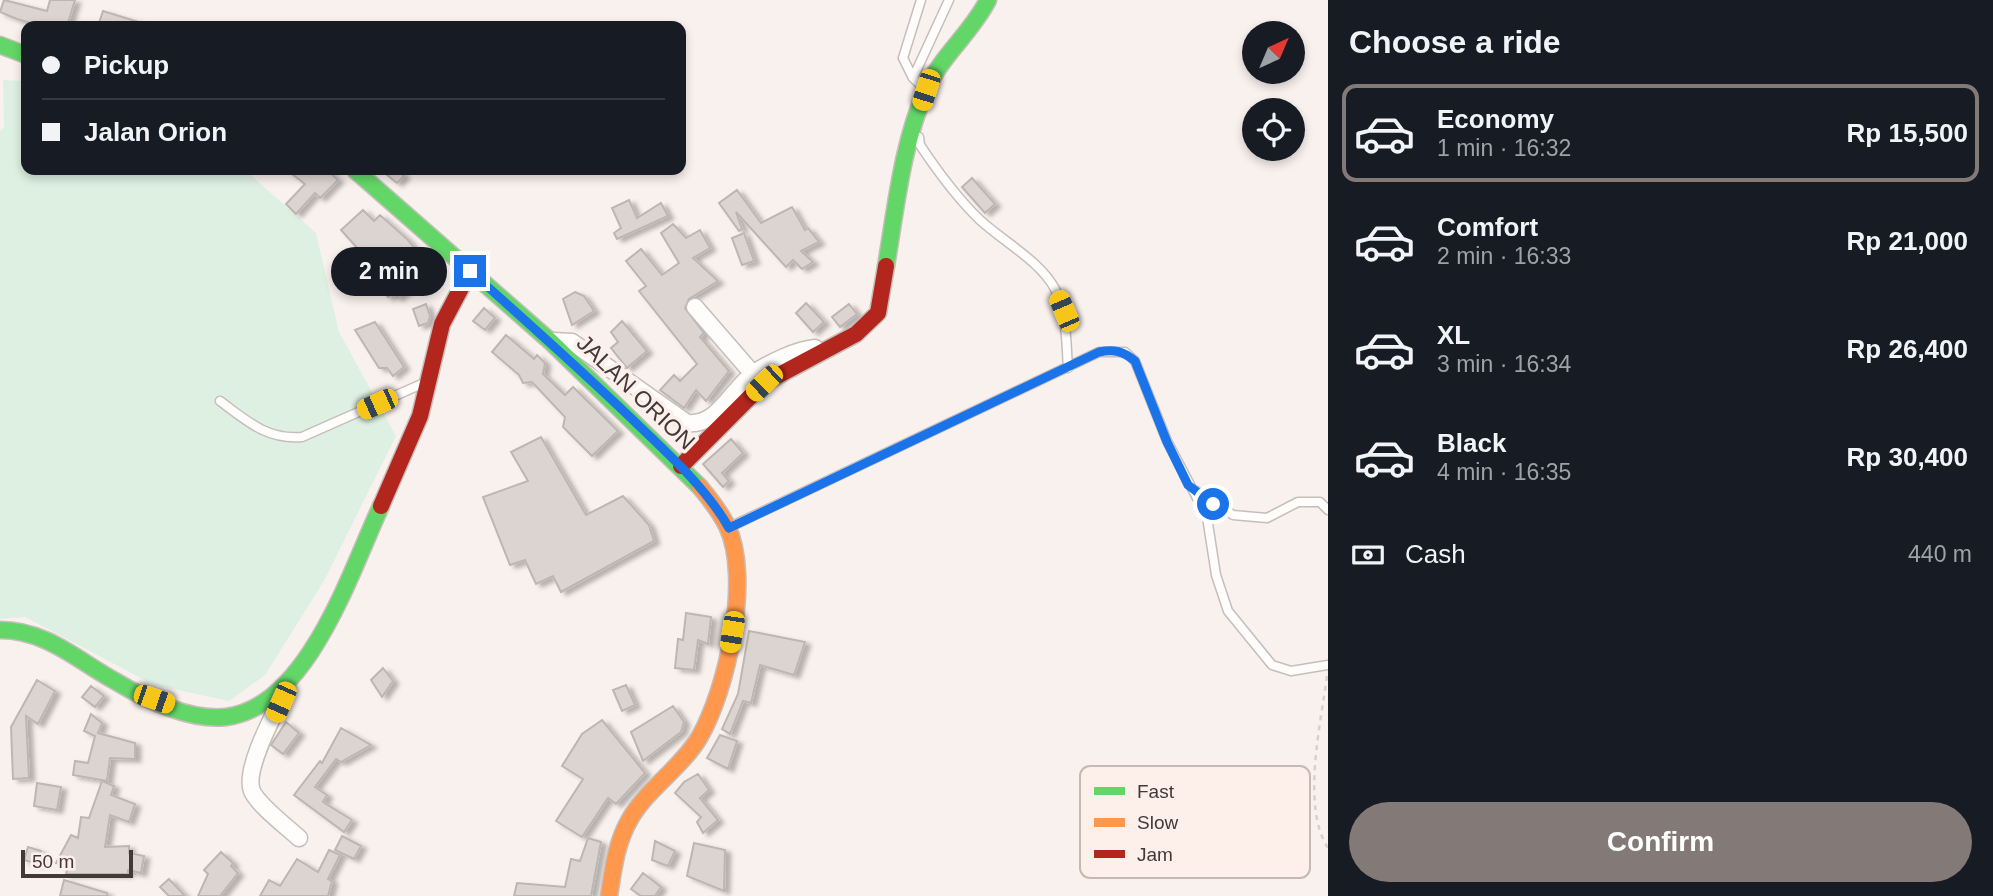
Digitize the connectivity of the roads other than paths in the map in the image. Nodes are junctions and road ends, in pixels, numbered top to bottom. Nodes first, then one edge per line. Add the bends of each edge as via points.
1 (921, 0) edge
2 (949, 0) edge
3 (988, 0) edge
4 (0, 45) edge
5 (21, 53) edge
6 (913, 78) junction
7 (926, 90) junction
8 (915, 120) junction
9 (361, 175) edge
10 (470, 271) junction
11 (695, 307) dead end
12 (550, 341) junction
13 (828, 350) junction
14 (1068, 368) junction
15 (752, 374) junction
16 (427, 382) junction
17 (220, 401) dead end
18 (681, 466) junction
19 (1188, 485) junction
20 (1328, 510) edge
21 (729, 528) junction
22 (0, 630) edge
23 (1328, 665) edge
24 (294, 673) junction
25 (299, 838) dead end
26 (609, 896) edge

1 - 6 lane via 903,58
2 - 6 lane
3 - 7 main road
4 - 5 main road
6 - 7 lane
7 - 8 main road
8 - 13 main road via 891,227 880,307 870,323
8 - 14 lane via 920,145 951,189 1054,287 1064,311
9 - 10 main road, JALAN ORION
10 - 12 main road, JALAN ORION
10 - 16 main road via 450,304
11 - 15 street
12 - 15 street via 572,342 687,423 706,421
12 - 18 main road, JALAN ORION
13 - 15 street via 807,349
13 - 18 main road via 764,383
14 - 19 lane via 1110,350 1125,352 1135,361
14 - 21 lane
16 - 17 lane via 302,437 282,439 261,432
16 - 24 main road via 409,444 337,602
18 - 21 main road, JALAN ORION
19 - 20 lane via 1233,515 1267,518 1298,502 1320,502
19 - 23 lane via 1207,517 1216,575 1228,611 1250,640 1272,665 1281,668 1291,671
21 - 26 main road, JALAN ORION via 737,598 720,691 698,739 625,828 615,855
22 - 24 main road via 13,628 38,635 136,692 218,717 258,706
24 - 25 street via 255,760 250,782 255,796

